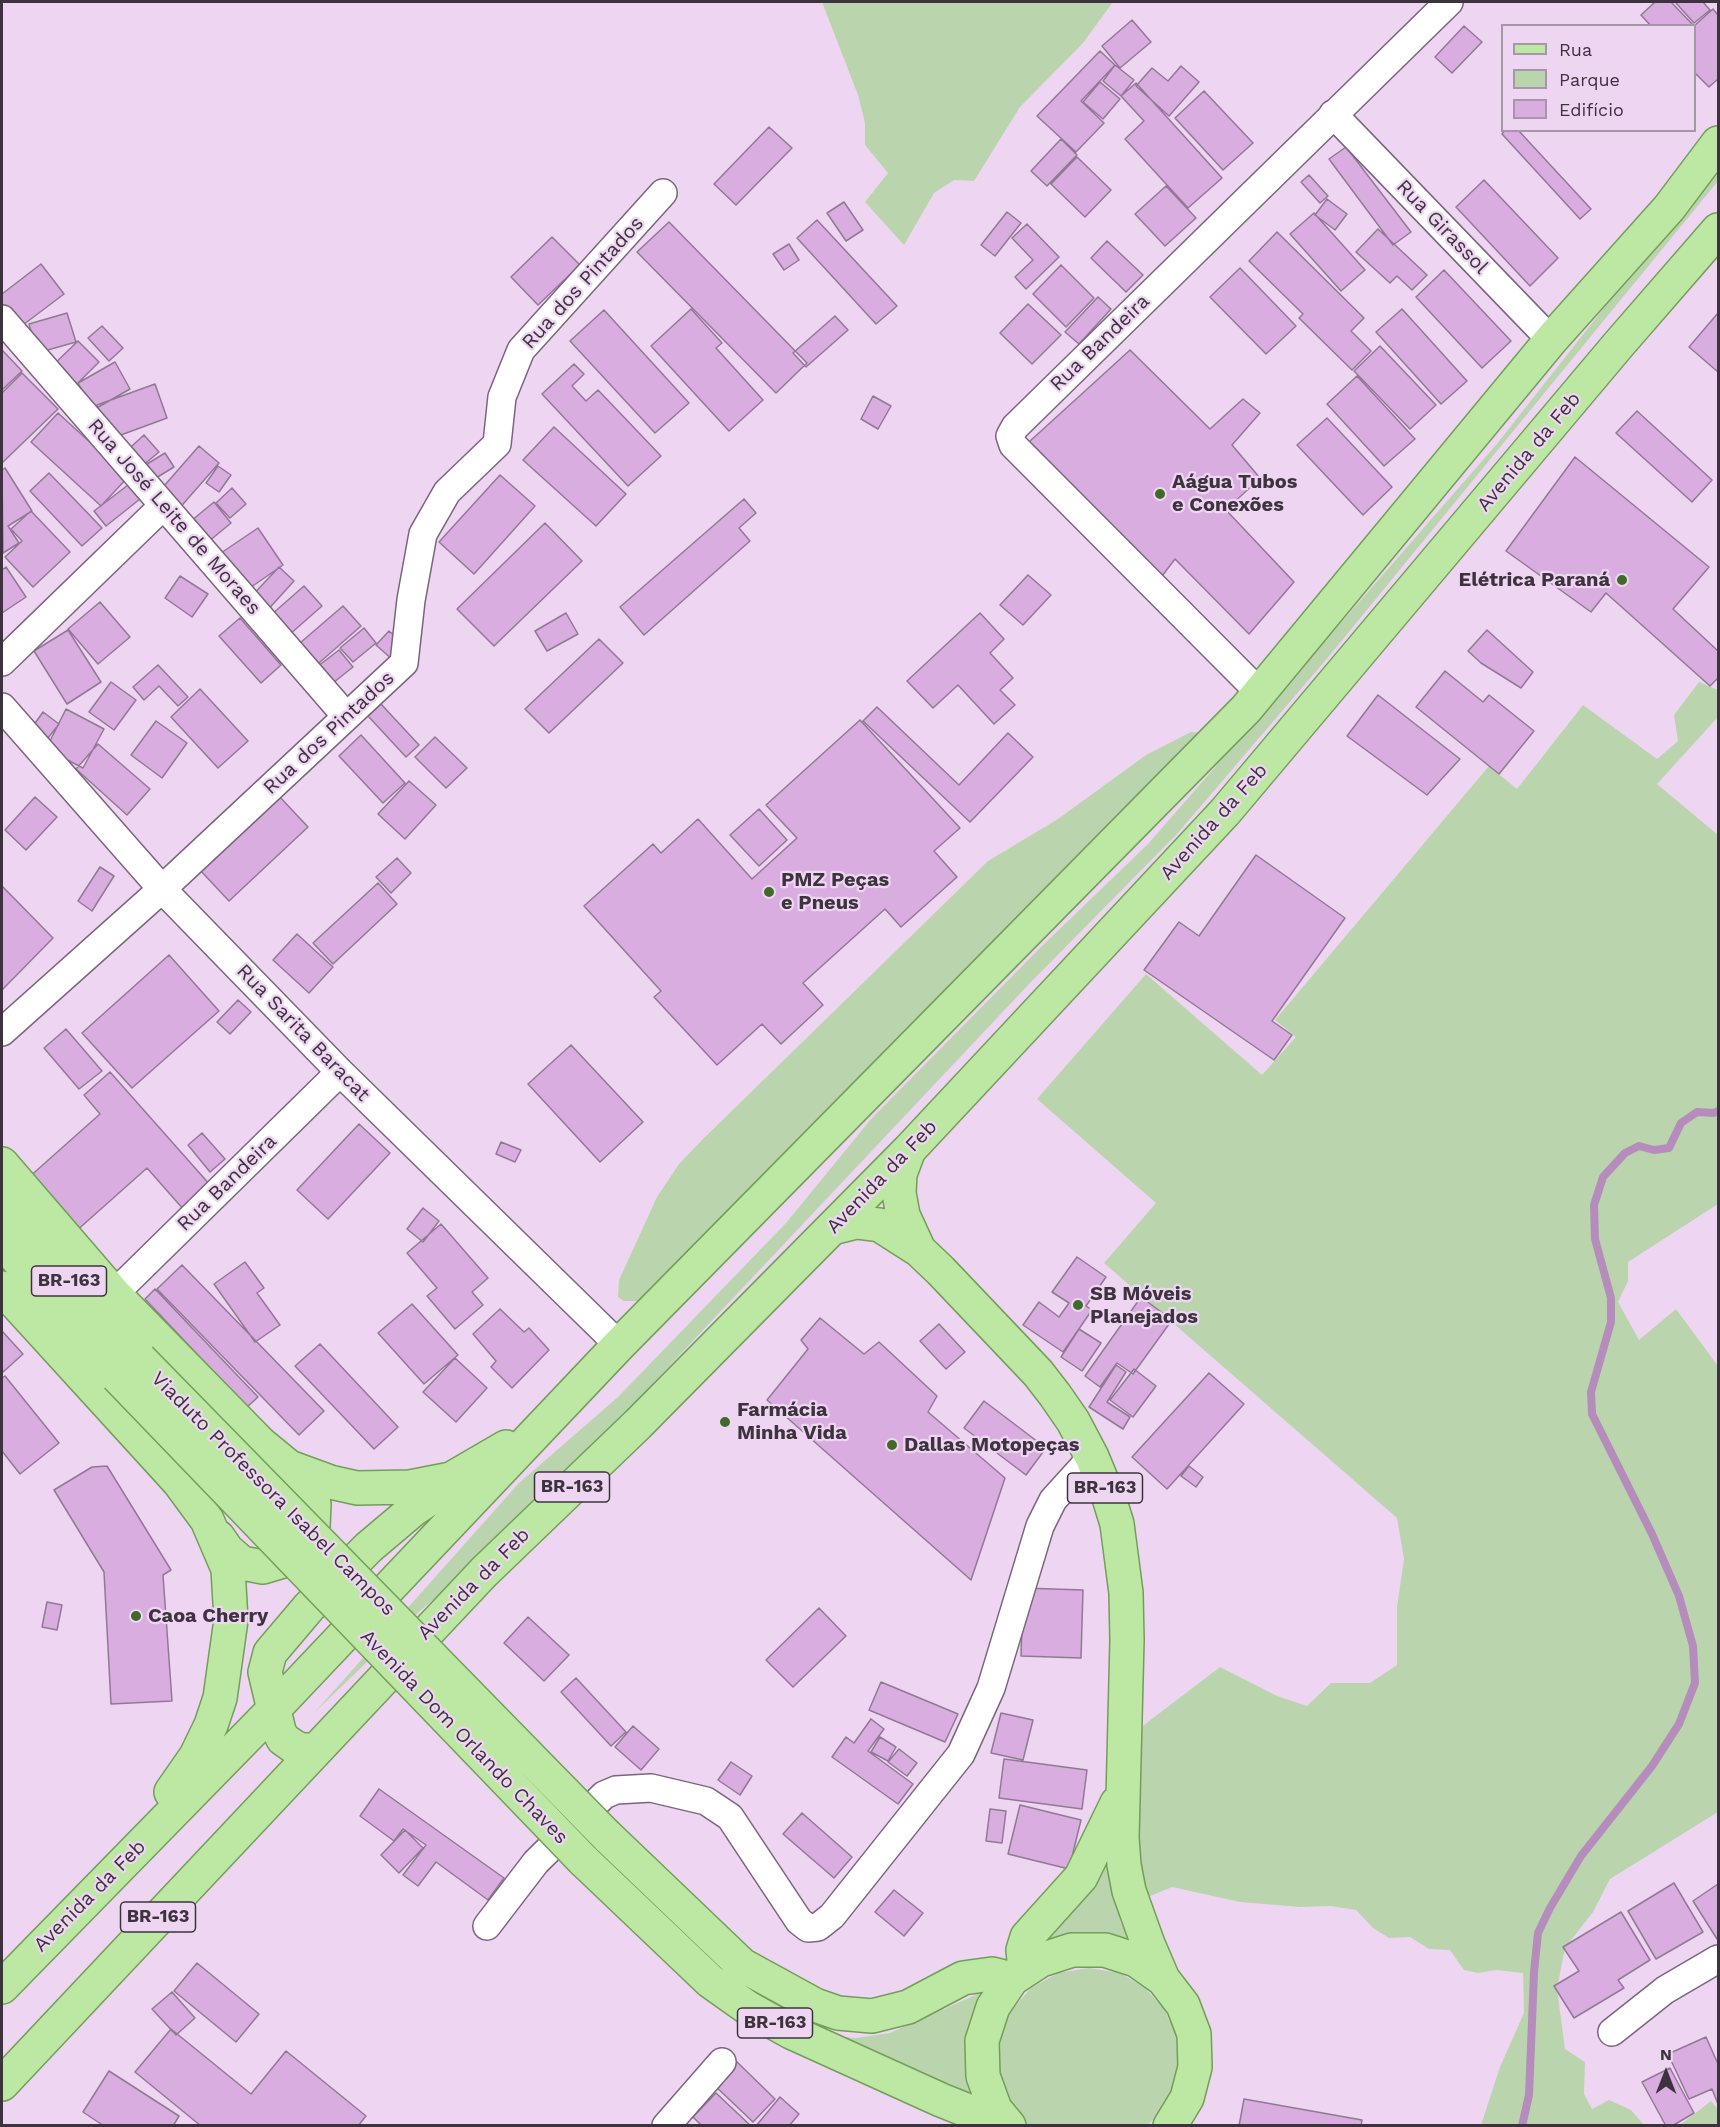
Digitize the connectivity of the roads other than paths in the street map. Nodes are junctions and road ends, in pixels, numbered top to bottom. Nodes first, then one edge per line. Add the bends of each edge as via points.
1 (1449, 2) edge
2 (1333, 114) junction
3 (1719, 143) edge
4 (663, 194) dead end
5 (1719, 230) edge
6 (2, 319) edge
7 (1551, 340) junction
8 (164, 506) junction
9 (2, 662) edge
10 (1260, 693) junction
11 (2, 707) edge
12 (346, 716) junction
13 (162, 890) junction
14 (2, 1032) edge
15 (340, 1072) junction
16 (909, 1150) junction
17 (2, 1164) edge
18 (2, 1198) edge
19 (832, 1228) junction
20 (2, 1241) edge
21 (919, 1250) junction
22 (2, 1288) edge
23 (114, 1294) junction
24 (619, 1345) junction
25 (129, 1368) junction
26 (541, 1426) junction
27 (1092, 1457) junction
28 (482, 1462) junction
29 (289, 1467) junction
30 (207, 1520) junction
31 (274, 1709) junction
32 (314, 1750) junction
33 (1123, 1790) junction
34 (121, 1865) junction
35 (487, 1926) dead end
36 (1719, 1959) edge
37 (1018, 1975) junction
38 (1163, 1979) junction
39 (2, 1987) edge
40 (1612, 2032) dead end
41 (722, 2062) dead end
42 (2, 2084) edge
43 (666, 2126) edge
44 (1007, 2126) edge
45 (1170, 2126) edge

1 - 2 street, Rua Bandeira
2 - 7 street, Rua Girassol
2 - 10 street, Rua Bandeira via 1010,436 1013,445
3 - 7 main road, Avenida da Feb
4 - 12 street, Rua dos Pintados via 521,350 502,397 497,444 447,492 423,534 404,663
5 - 16 main road, Avenida da Feb via 1225,812
6 - 8 street, Rua José Leite de Moraes
7 - 10 main road, Avenida da Feb
8 - 9 street
8 - 12 street, Rua José Leite de Moraes
10 - 24 main road, Avenida da Feb
11 - 13 street, Rua Sarita Baracat
12 - 13 street, Rua dos Pintados
13 - 14 street, Rua dos Pintados
13 - 15 street, Rua Sarita Baracat
15 - 23 street, Rua Bandeira
15 - 24 street, Rua Sarita Baracat
16 - 19 main road, Avenida da Feb
16 - 21 main road via 898,1192 903,1215
17 - 23 main road
18 - 25 main road, Avenida Dom Orlando Chaves / BR-163 via 97,1316
19 - 21 main road, BR-163 via 856,1222 880,1225
19 - 32 main road, Avenida da Feb / BR-163 via 638,1424 484,1572
20 - 25 main road, Avenida Dom Orlando Chaves / BR-163
21 - 27 main road, Avenida Dom Orlando Chaves / BR-163 via 1038,1373 1073,1421
22 - 30 main road, BR-163 via 179,1482
23 - 29 main road via 261,1444
24 - 26 main road, Avenida da Feb
25 - 37 main road, Viaduto Professora Isabel Campos / BR-163, bridge via 742,1965 815,2005 838,2013 872,2016 908,2007 972,1976
25 - 44 main road, Avenida Dom Orlando Chaves / BR-163, bridge via 583,1860 710,1981 791,2032
26 - 28 main road
26 - 31 main road, Avenida da Feb
27 - 33 main road, Avenida Dom Orlando Chaves / BR-163 via 1117,1524 1126,1593
27 - 35 street via 1053,1500 1040,1526 991,1688 961,1754 832,1916 818,1927 808,1928 799,1921 730,1816 706,1801 651,1788 616,1790 604,1795 536,1862
28 - 29 main road via 451,1479 410,1486 357,1488
28 - 31 main road via 388,1529 331,1583 283,1637 270,1653 265,1672
29 - 30 main road via 314,1504 313,1527 303,1547 290,1559 262,1567 243,1563 227,1550
30 - 34 main road, BR-163 via 228,1569 231,1600 220,1698 196,1756
31 - 32 main road via 283,1739 302,1750
31 - 34 main road, Avenida da Feb
32 - 42 main road, Avenida da Feb / BR-163
33 - 37 main road, Avenida Dom Orlando Chaves / BR-163 via 1082,1877 1027,1937
33 - 38 main road, Avenida Dom Orlando Chaves / BR-163 via 1122,1838 1129,1891
34 - 39 main road, Avenida da Feb / BR-163
36 - 40 street via 1665,1990
37 - 38 main road, Avenida Dom Orlando Chaves / BR-163 via 1041,1960 1072,1950 1105,1950 1136,1960
37 - 44 main road, Avenida Dom Orlando Chaves / BR-163 via 993,2007 982,2041 983,2076 995,2109
38 - 45 main road, Avenida Dom Orlando Chaves / BR-163 via 1183,2005 1194,2034 1196,2067 1187,2098
41 - 43 street

